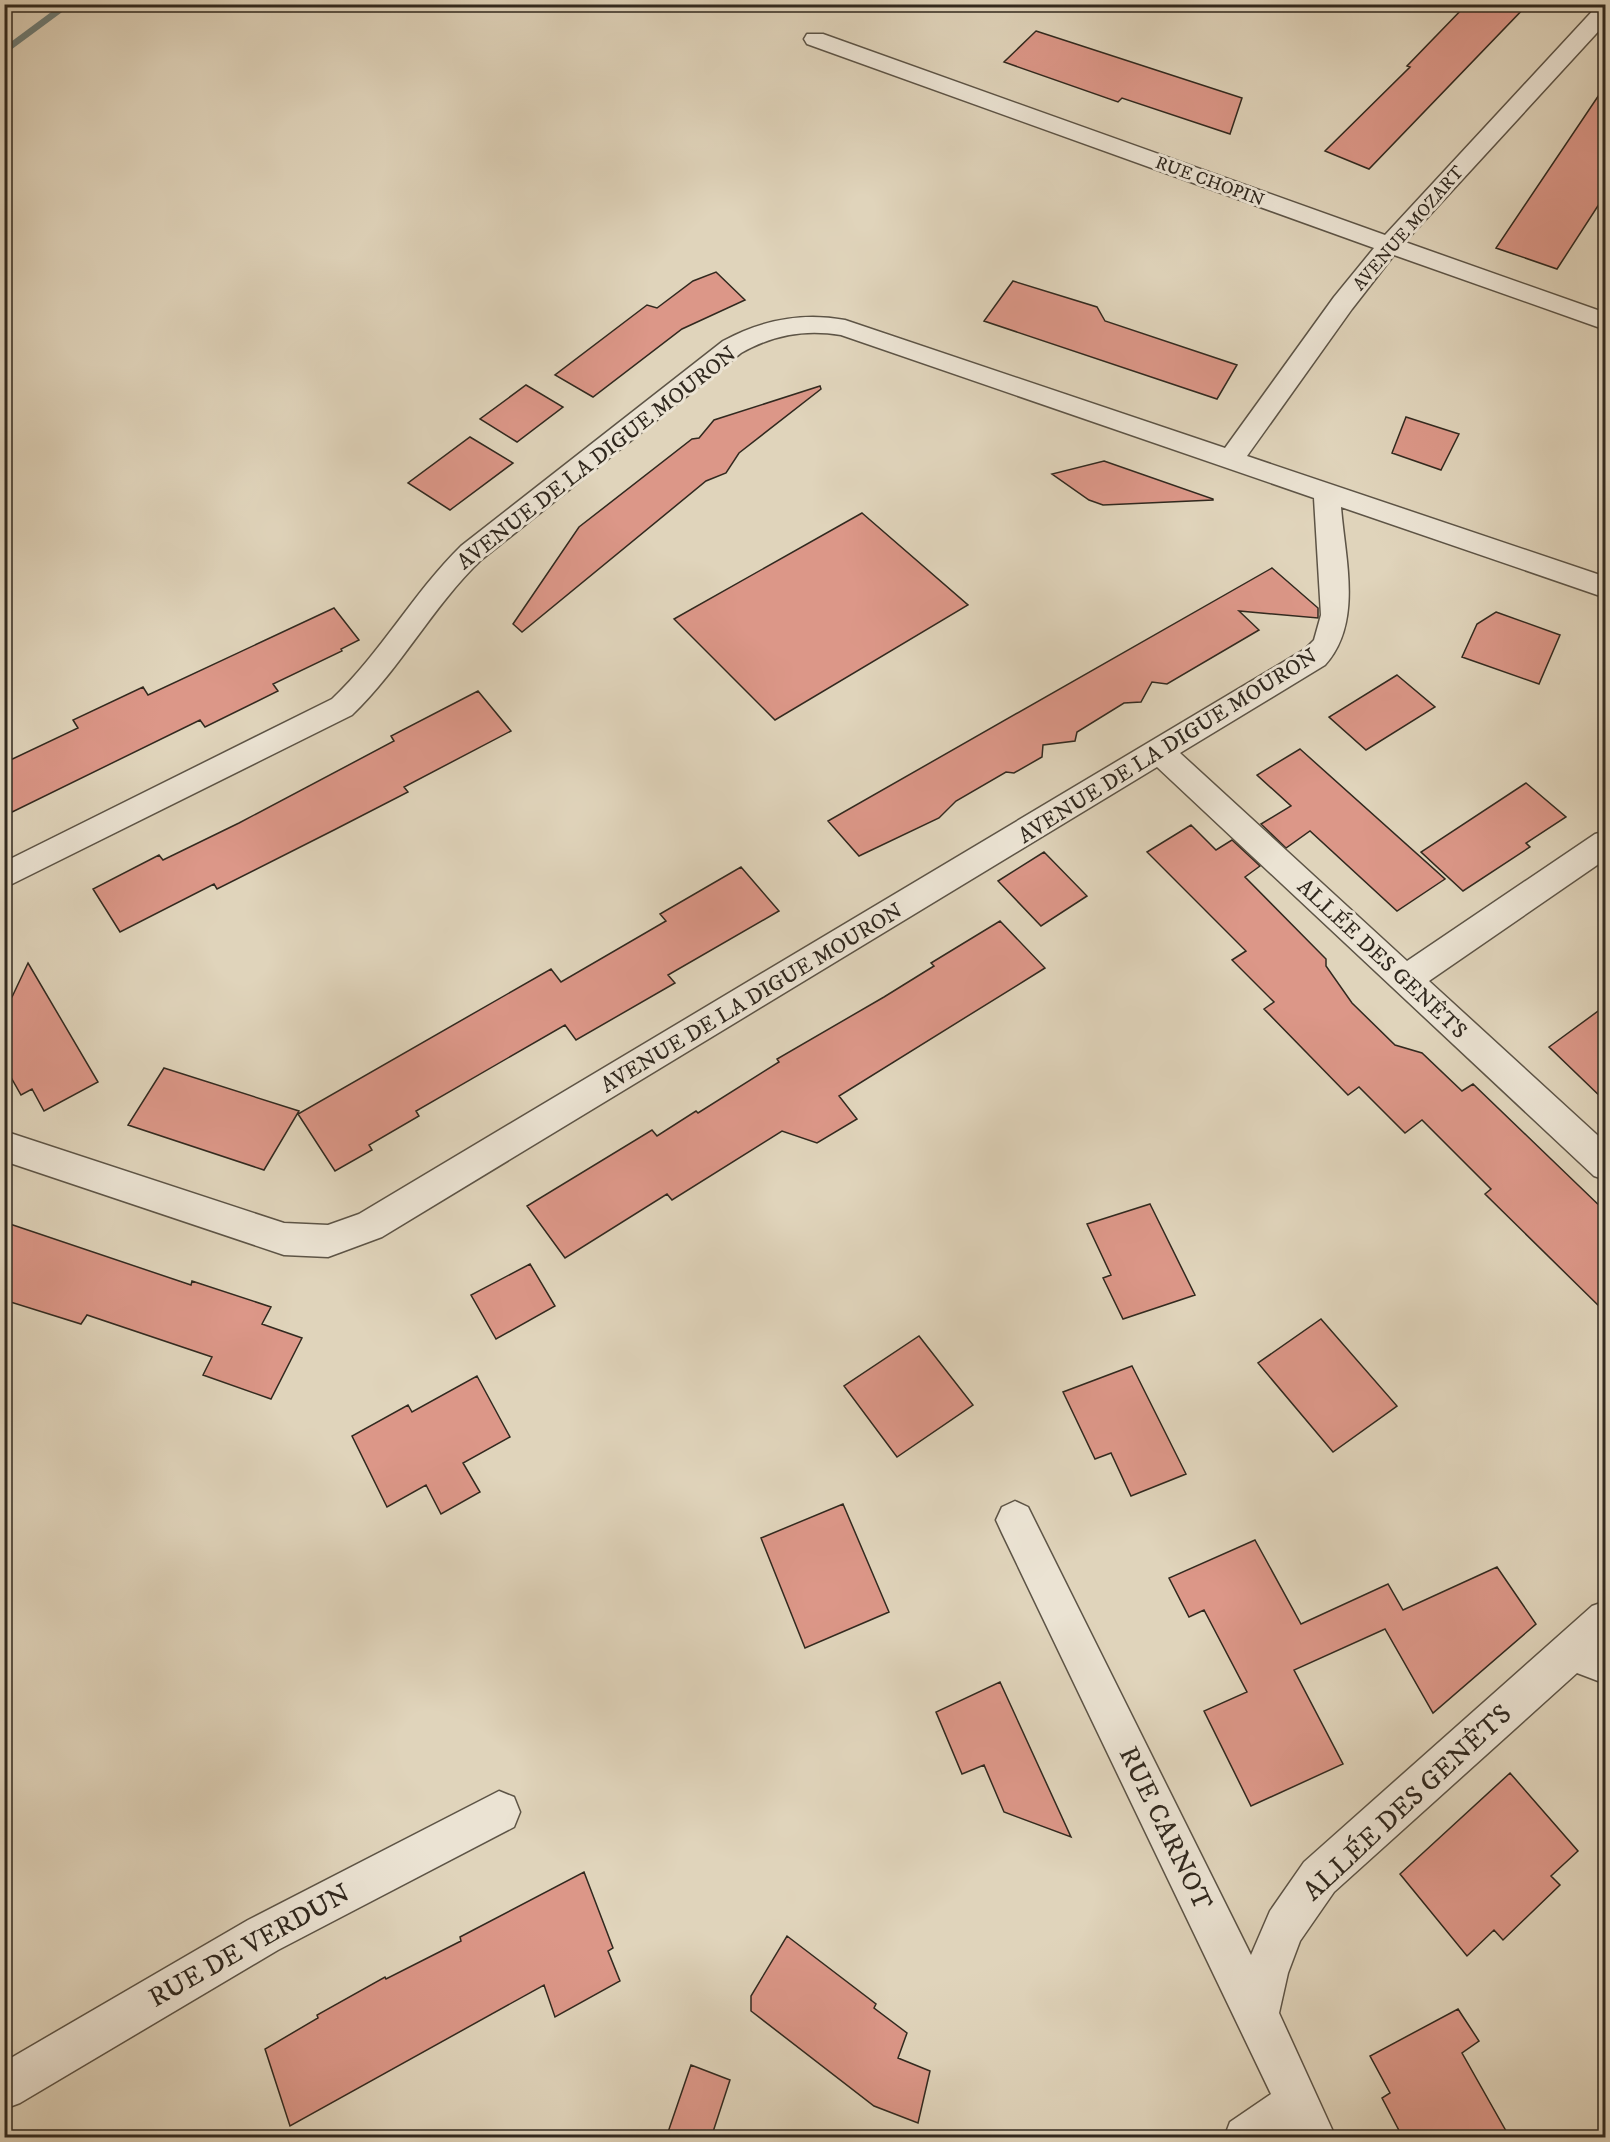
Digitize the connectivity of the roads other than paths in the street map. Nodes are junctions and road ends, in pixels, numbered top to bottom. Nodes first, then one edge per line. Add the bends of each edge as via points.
1 (1597, 11) edge
2 (815, 39) dead end
3 (1389, 245) junction
4 (1605, 322) edge
5 (1230, 461) junction
6 (1328, 493) junction
7 (1605, 588) edge
8 (1160, 752) junction
9 (1605, 843) edge
10 (4, 876) edge
11 (1406, 979) junction
12 (4, 1146) edge
13 (1605, 1165) edge
14 (1015, 1520) dead end
15 (1605, 1620) edge
16 (1588, 1657) edge
17 (499, 1812) dead end
18 (1257, 2014) junction
19 (4, 2088) edge
20 (1305, 2120) edge
21 (1246, 2138) edge

1 - 3 street, AVENUE MOZART
2 - 3 street, RUE CHOPIN
3 - 4 street, RUE CHOPIN
3 - 5 street, AVENUE MOZART
5 - 6 street, AVENUE DE LA DIGUE MOURON
5 - 10 street, AVENUE DE LA DIGUE MOURON via 844,328 813,323 761,333 732,347 458,564 364,685 342,707
6 - 7 street, AVENUE DE LA DIGUE MOURON
6 - 8 street, AVENUE DE LA DIGUE MOURON via 1335,615 1327,644 1315,657
8 - 11 street, ALLÉE DES GENÊTS
8 - 12 street, AVENUE DE LA DIGUE MOURON via 348,1236 308,1242 284,1239
9 - 11 street
11 - 13 street, ALLÉE DES GENÊTS
14 - 18 street, RUE CARNOT
15 - 16 street, ALLÉE DES GENÊTS
16 - 18 street, ALLÉE DES GENÊTS via 1319,1877 1277,1939
17 - 19 street, RUE DE VERDUN via 263,1935
18 - 20 street, RUE CARNOT
20 - 21 street

